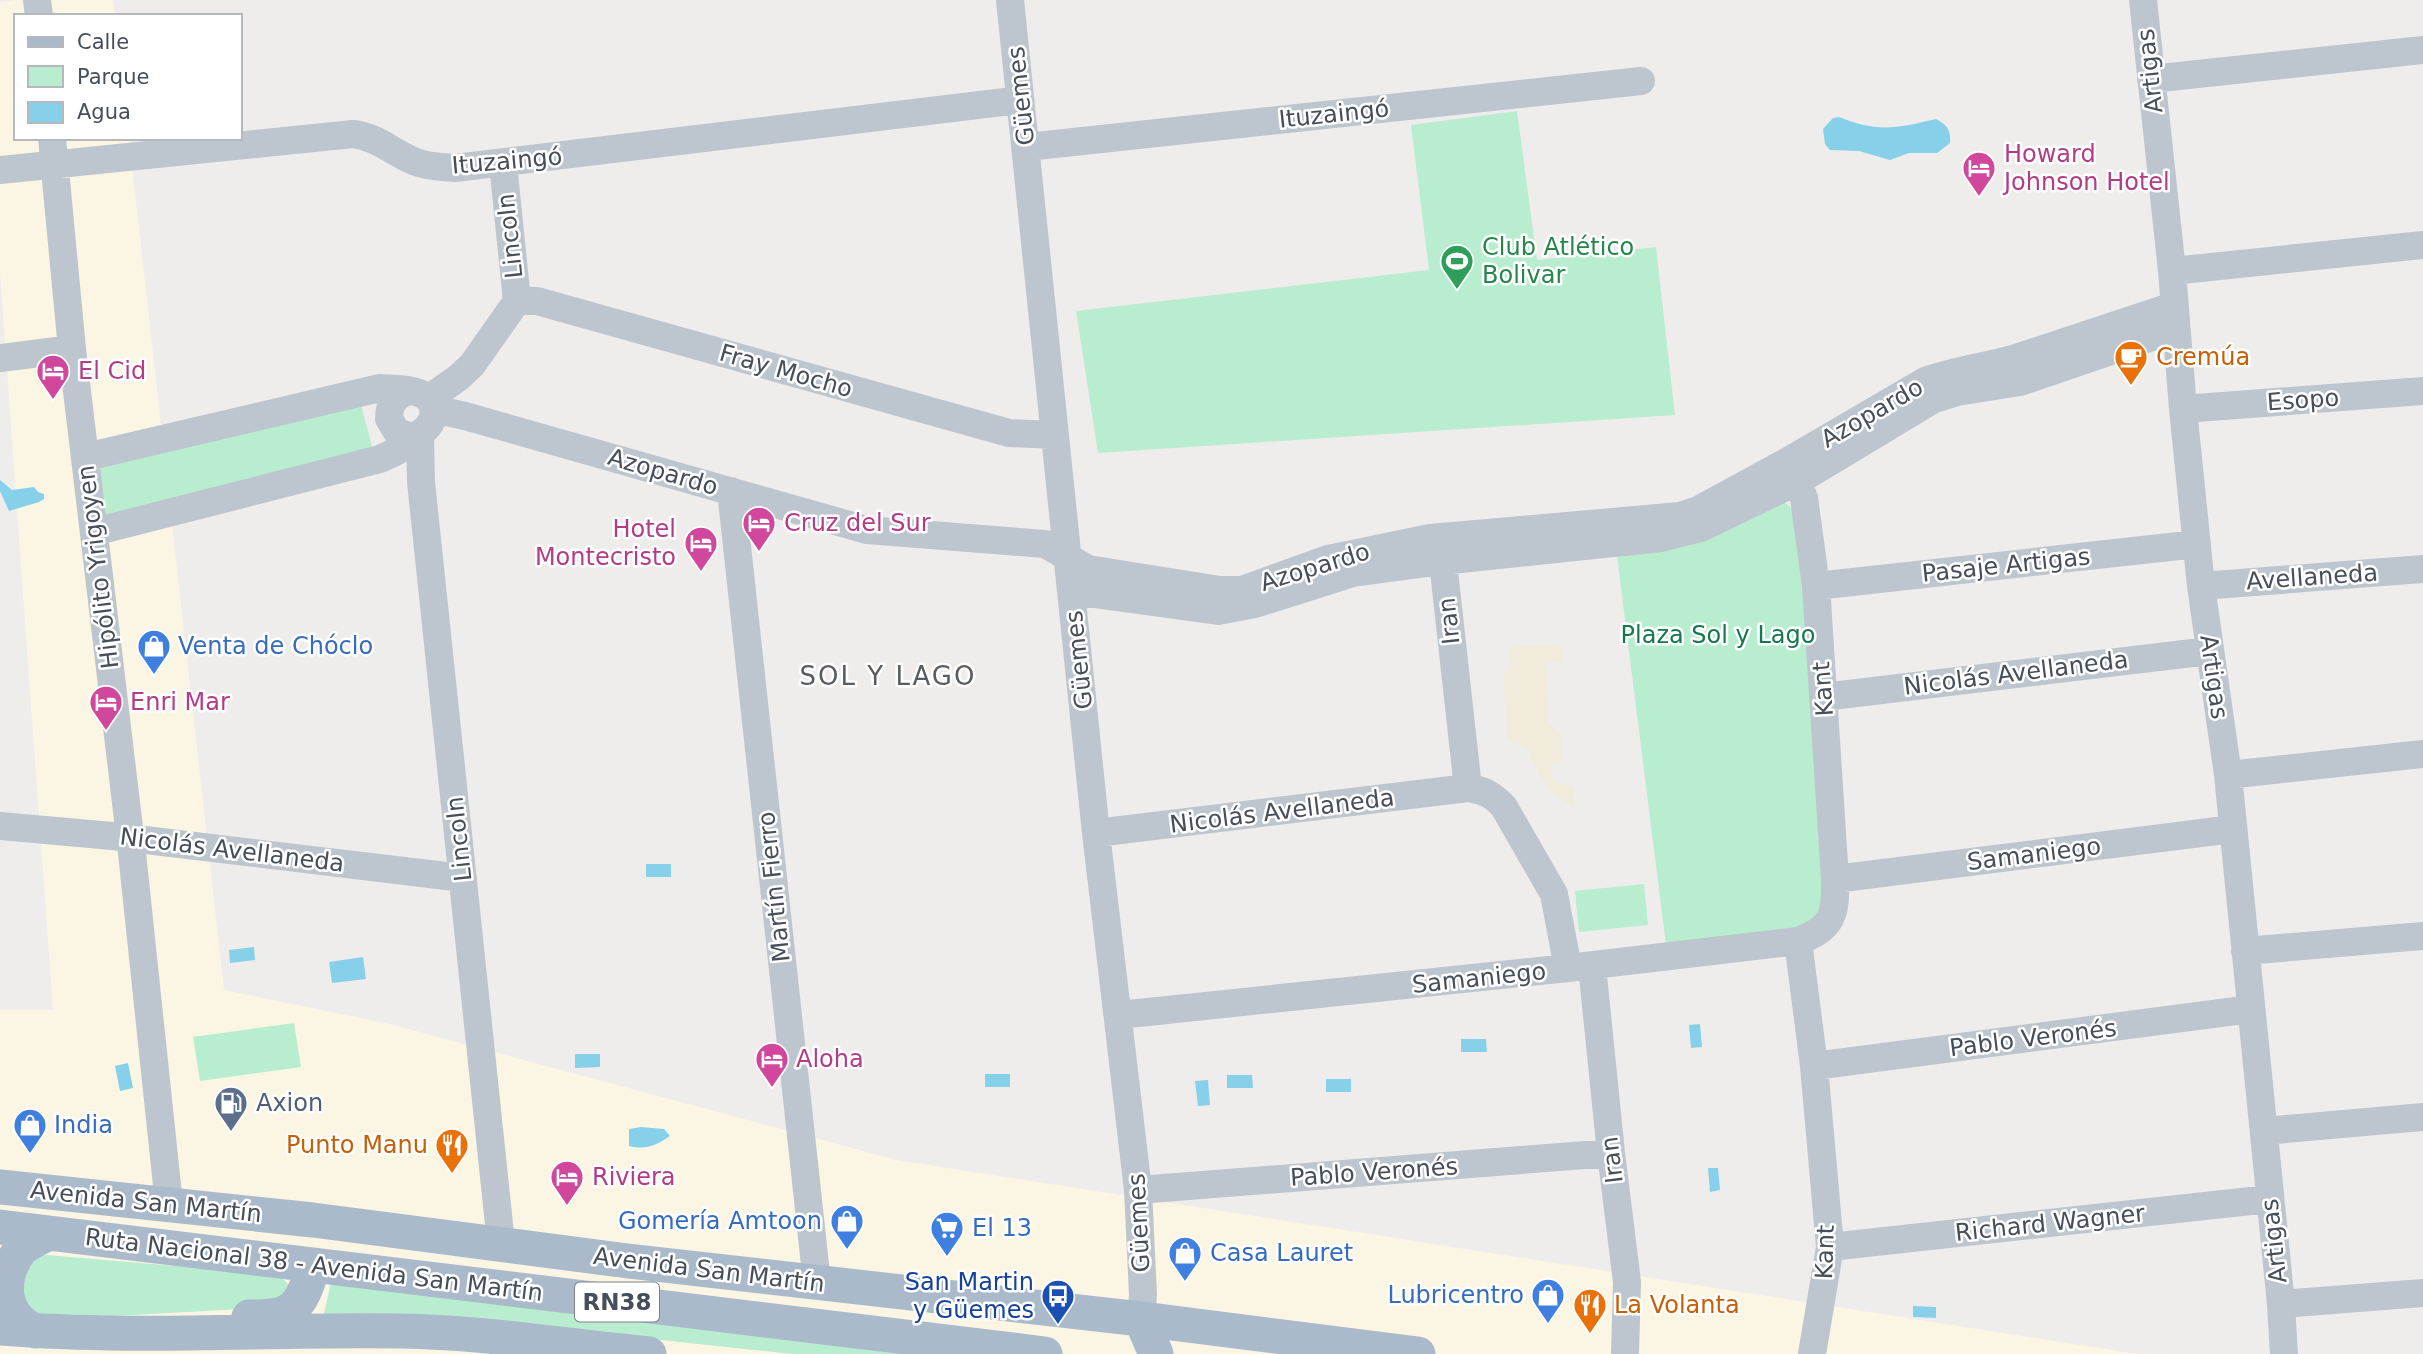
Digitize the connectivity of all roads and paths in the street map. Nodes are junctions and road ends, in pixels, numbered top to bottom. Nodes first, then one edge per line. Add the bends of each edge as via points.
1 (1010, 0) edge
2 (2143, 0) edge
3 (2423, 50) edge
4 (2151, 79) junction
5 (1640, 81) dead end
6 (1020, 100) junction
7 (1027, 147) junction
8 (54, 151) edge
9 (503, 164) junction
10 (0, 170) edge
11 (2423, 245) edge
12 (2172, 271) junction
13 (517, 301) junction
14 (2174, 306) junction
15 (2176, 335) junction
16 (72, 349) junction
17 (0, 358) edge
18 (2423, 391) edge
19 (424, 400) junction
20 (2183, 409) junction
21 (1055, 435) junction
22 (416, 436) junction
23 (86, 457) junction
24 (1793, 471) junction
25 (731, 491) junction
26 (94, 532) junction
27 (2197, 544) junction
28 (1441, 549) junction
29 (1069, 556) junction
30 (2423, 569) edge
31 (1815, 586) junction
32 (2201, 586) junction
33 (1072, 591) junction
34 (2209, 651) junction
35 (1823, 697) junction
36 (2423, 754) edge
37 (2228, 775) junction
38 (1468, 788) junction
39 (0, 826) edge
40 (2233, 829) junction
41 (1097, 833) junction
42 (130, 838) junction
43 (463, 878) junction
44 (1835, 879) junction
45 (1831, 920) joint
46 (2423, 936) edge
47 (1798, 941) junction
48 (2245, 951) junction
49 (1580, 967) junction
50 (2252, 1009) junction
51 (1119, 1015) junction
52 (1814, 1066) junction
53 (2423, 1116) edge
54 (2264, 1131) junction
55 (1611, 1153) junction
56 (2, 1187) edge
57 (1138, 1190) junction
58 (2270, 1199) junction
59 (169, 1204) junction
60 (313, 1220) junction
61 (1, 1227) edge
62 (49, 1233) junction
63 (505, 1244) junction
64 (1830, 1247) junction
65 (309, 1273) junction
66 (780, 1278) junction
67 (452, 1281) junction
68 (817, 1283) junction
69 (2423, 1293) edge
70 (558, 1294) junction
71 (931, 1295) junction
72 (2281, 1304) junction
73 (746, 1318) junction
74 (1141, 1319) junction
75 (0, 1328) edge
76 (35, 1331) junction
77 (132, 1333) junction
78 (304, 1343) edge
79 (923, 1347) edge
80 (649, 1354) edge
81 (1045, 1354) edge
82 (1156, 1354) edge
83 (1419, 1354) edge
84 (1625, 1354) edge
85 (1812, 1354) edge
86 (2284, 1354) edge

1 - 6 street, Güemes
2 - 4 street, Artigas
3 - 4 street
4 - 12 street, Artigas
5 - 7 street, Ituzaingó
6 - 7 street, Güemes
6 - 9 street, Ituzaingó
7 - 21 street, Güemes
8 - 9 street, Ituzaingó via 353,134 368,136 425,165
8 - 10 street, Ituzaingó
8 - 16 street, Hipólito Yrigoyen
9 - 13 street, Lincoln
11 - 12 street
12 - 14 street, Artigas
13 - 19 street, Lincoln via 472,365
13 - 21 street, Fray Mocho via 537,301 1009,433
14 - 15 street, Artigas
14 - 24 street, Azopardo via 2013,359 1925,382
15 - 20 street, Artigas
15 - 24 street, Azopardo via 2161,334 2020,382 1934,399
16 - 17 street
16 - 23 street, Hipólito Yrigoyen
18 - 20 street, Esopo
19 - 22 street via 431,424
19 - 22 street via 396,397 391,403 389,419 397,432
19 - 23 street, Azopardo via 380,388
19 - 25 street, Azopardo
20 - 27 street, Artigas
21 - 29 street, Güemes
22 - 26 street via 380,459
22 - 43 street, Lincoln
23 - 26 street, Hipólito Yrigoyen
24 - 28 street, Azopardo via 1680,516
24 - 31 street, Kant via 1804,498
25 - 29 street, Azopardo via 867,530 1045,544
25 - 68 street, Martín Fierro
26 - 42 street, Hipólito Yrigoyen
27 - 31 street, Pasaje Artigas
27 - 32 street, Artigas
28 - 29 street, Azopardo via 1328,559 1241,590 1088,569
28 - 33 street, Azopardo via 1218,611
28 - 38 street, Iran
29 - 33 street, Güemes
30 - 32 street, Avellaneda
31 - 35 street, Kant
32 - 34 street, Artigas
33 - 41 street, Güemes
34 - 35 street, Nicolás Avellaneda
34 - 37 street, Artigas
35 - 44 street, Kant
36 - 37 street
37 - 40 street, Artigas
38 - 41 street, Nicolás Avellaneda
38 - 49 street, Iran via 1482,790 1504,807 1555,894
39 - 42 street, Nicolás Avellaneda
40 - 44 street, Samaniego
40 - 48 street, Artigas
41 - 51 street, Güemes
42 - 43 street, Nicolás Avellaneda
42 - 59 street, Hipólito Yrigoyen
43 - 63 street, Lincoln
44 - 45 street, Kant via 1836,905
45 - 47 street, Samaniego
46 - 48 street
47 - 49 street, Samaniego
47 - 52 street, Kant
48 - 50 street, Artigas
49 - 51 street, Samaniego
49 - 55 street, Iran
50 - 52 street, Pablo Veronés
50 - 54 street, Artigas
51 - 57 street, Güemes
52 - 64 street, Kant
53 - 54 street
54 - 58 street, Artigas
55 - 57 street, Pablo Veronés
55 - 84 street, Iran via 1627,1282
56 - 59 main road, Avenida San Martín
56 - 61 main road
57 - 74 street, Güemes
58 - 64 street, Richard Wagner
58 - 72 street, Artigas
59 - 60 main road, Avenida San Martín
60 - 63 main road, Avenida San Martín
60 - 65 main road
61 - 62 main road, Ruta Nacional 38 - Avenida San Martín / RN38
62 - 65 main road, Ruta Nacional 38 - Avenida San Martín / RN38
62 - 76 main road via 21,1249 3,1279 10,1314
63 - 66 main road, Avenida San Martín
63 - 67 main road
63 - 70 main road
64 - 85 street, Kant
65 - 67 main road, Ruta Nacional 38 - Avenida San Martín / RN38
65 - 77 main road via 301,1301 284,1314 183,1318
65 - 78 main road
66 - 68 main road, Avenida San Martín
66 - 73 main road
67 - 70 main road, Ruta Nacional 38 - Avenida San Martín / RN38
68 - 71 main road, Avenida San Martín
69 - 72 street
70 - 73 main road, Ruta Nacional 38 - Avenida San Martín / RN38
71 - 74 main road, Avenida San Martín
71 - 79 main road
72 - 86 street, Artigas
73 - 79 main road, Ruta Nacional 38 - Avenida San Martín / RN38
74 - 82 main road
74 - 83 main road, Avenida San Martín
75 - 76 main road, Ruta Nacional 38 - Avenida San Martín / RN38
76 - 77 main road, Ruta Nacional 38 - Avenida San Martín / RN38
77 - 78 main road, Ruta Nacional 38 - Avenida San Martín / RN38
78 - 80 main road, Ruta Nacional 38 - Avenida San Martín / RN38 via 401,1331
79 - 81 main road, Ruta Nacional 38 - Avenida San Martín / RN38

